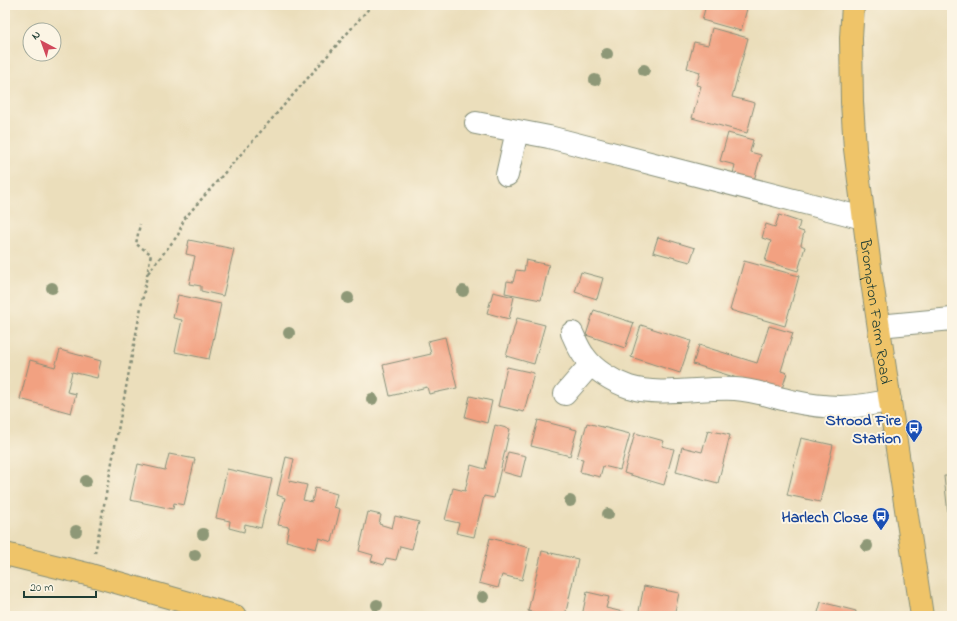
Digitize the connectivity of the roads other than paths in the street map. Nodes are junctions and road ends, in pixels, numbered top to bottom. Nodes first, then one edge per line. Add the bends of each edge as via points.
1 (853, 5) edge
2 (476, 123) dead end
3 (517, 131) junction
4 (507, 175) dead end
5 (863, 218) junction
6 (952, 319) edge
7 (879, 326) junction
8 (572, 333) dead end
9 (591, 364) junction
10 (565, 394) dead end
11 (890, 400) junction
12 (5, 554) edge
13 (235, 616) edge
14 (922, 616) edge

1 - 5 main road, Brompton Farm Road via 852,102
2 - 3 street
3 - 4 street
3 - 5 street
5 - 7 main road, Brompton Farm Road
6 - 7 street
7 - 11 main road, Brompton Farm Road
8 - 9 street via 581,352
9 - 10 street
9 - 11 street via 623,385 639,390 744,390 831,408
11 - 14 main road, Brompton Farm Road
12 - 13 main road via 91,575

